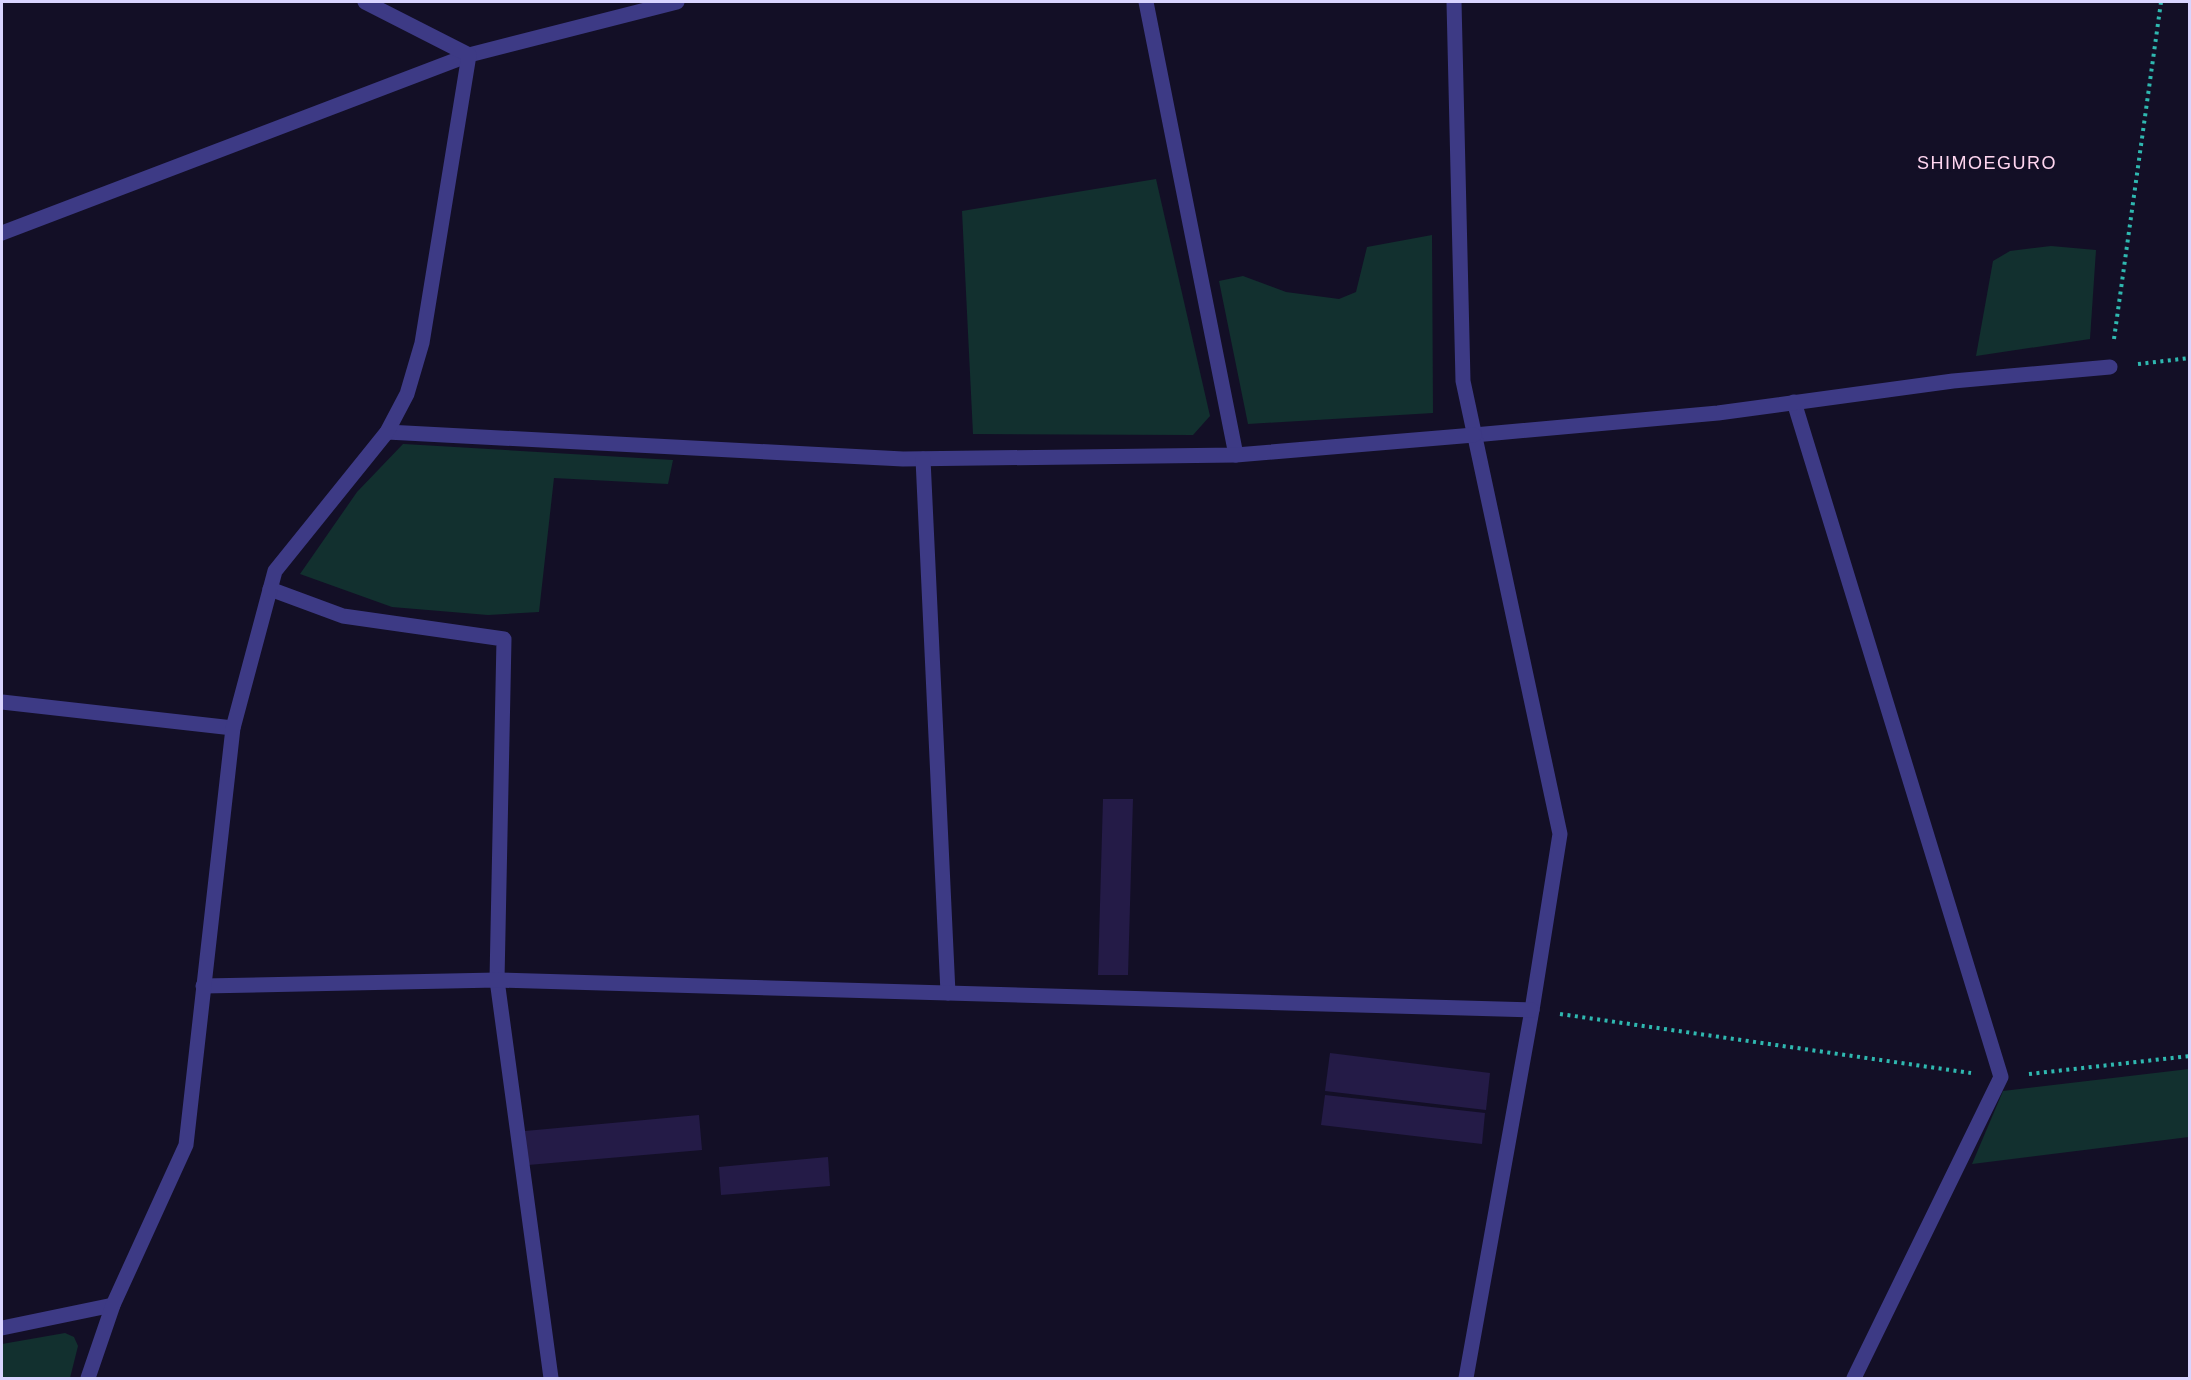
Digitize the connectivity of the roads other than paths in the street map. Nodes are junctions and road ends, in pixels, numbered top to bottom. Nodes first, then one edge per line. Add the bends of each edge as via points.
1 (365, 2) edge
2 (677, 2) edge
3 (1146, 2) edge
4 (1454, 2) edge
5 (468, 55) junction
6 (2, 233) edge
7 (2110, 367) road end
8 (1794, 402) junction
9 (387, 432) junction
10 (1473, 435) junction
11 (1236, 455) junction
12 (923, 459) junction
13 (270, 589) junction
14 (2, 702) edge
15 (232, 728) junction
16 (497, 980) junction
17 (203, 986) junction
18 (948, 993) junction
19 (1532, 1010) junction
20 (112, 1305) junction
21 (2, 1328) edge
22 (88, 1378) edge
23 (551, 1378) edge
24 (1466, 1378) edge
25 (1854, 1378) edge

1 - 5 street
2 - 5 street
3 - 11 street
4 - 10 street via 1462,381
5 - 6 street
5 - 9 street via 422,343 407,394
7 - 8 street via 1953,381
8 - 10 street via 1718,413
8 - 25 street via 2001,1077
9 - 12 street
9 - 13 street via 275,571
10 - 11 street
10 - 19 street via 1560,834
11 - 12 street
12 - 18 street
13 - 15 street
13 - 16 street via 343,616 504,639
14 - 15 street
15 - 17 street
16 - 17 street
16 - 18 street
16 - 23 street
17 - 20 street via 186,1145
18 - 19 street
19 - 24 street
20 - 21 street
20 - 22 street

